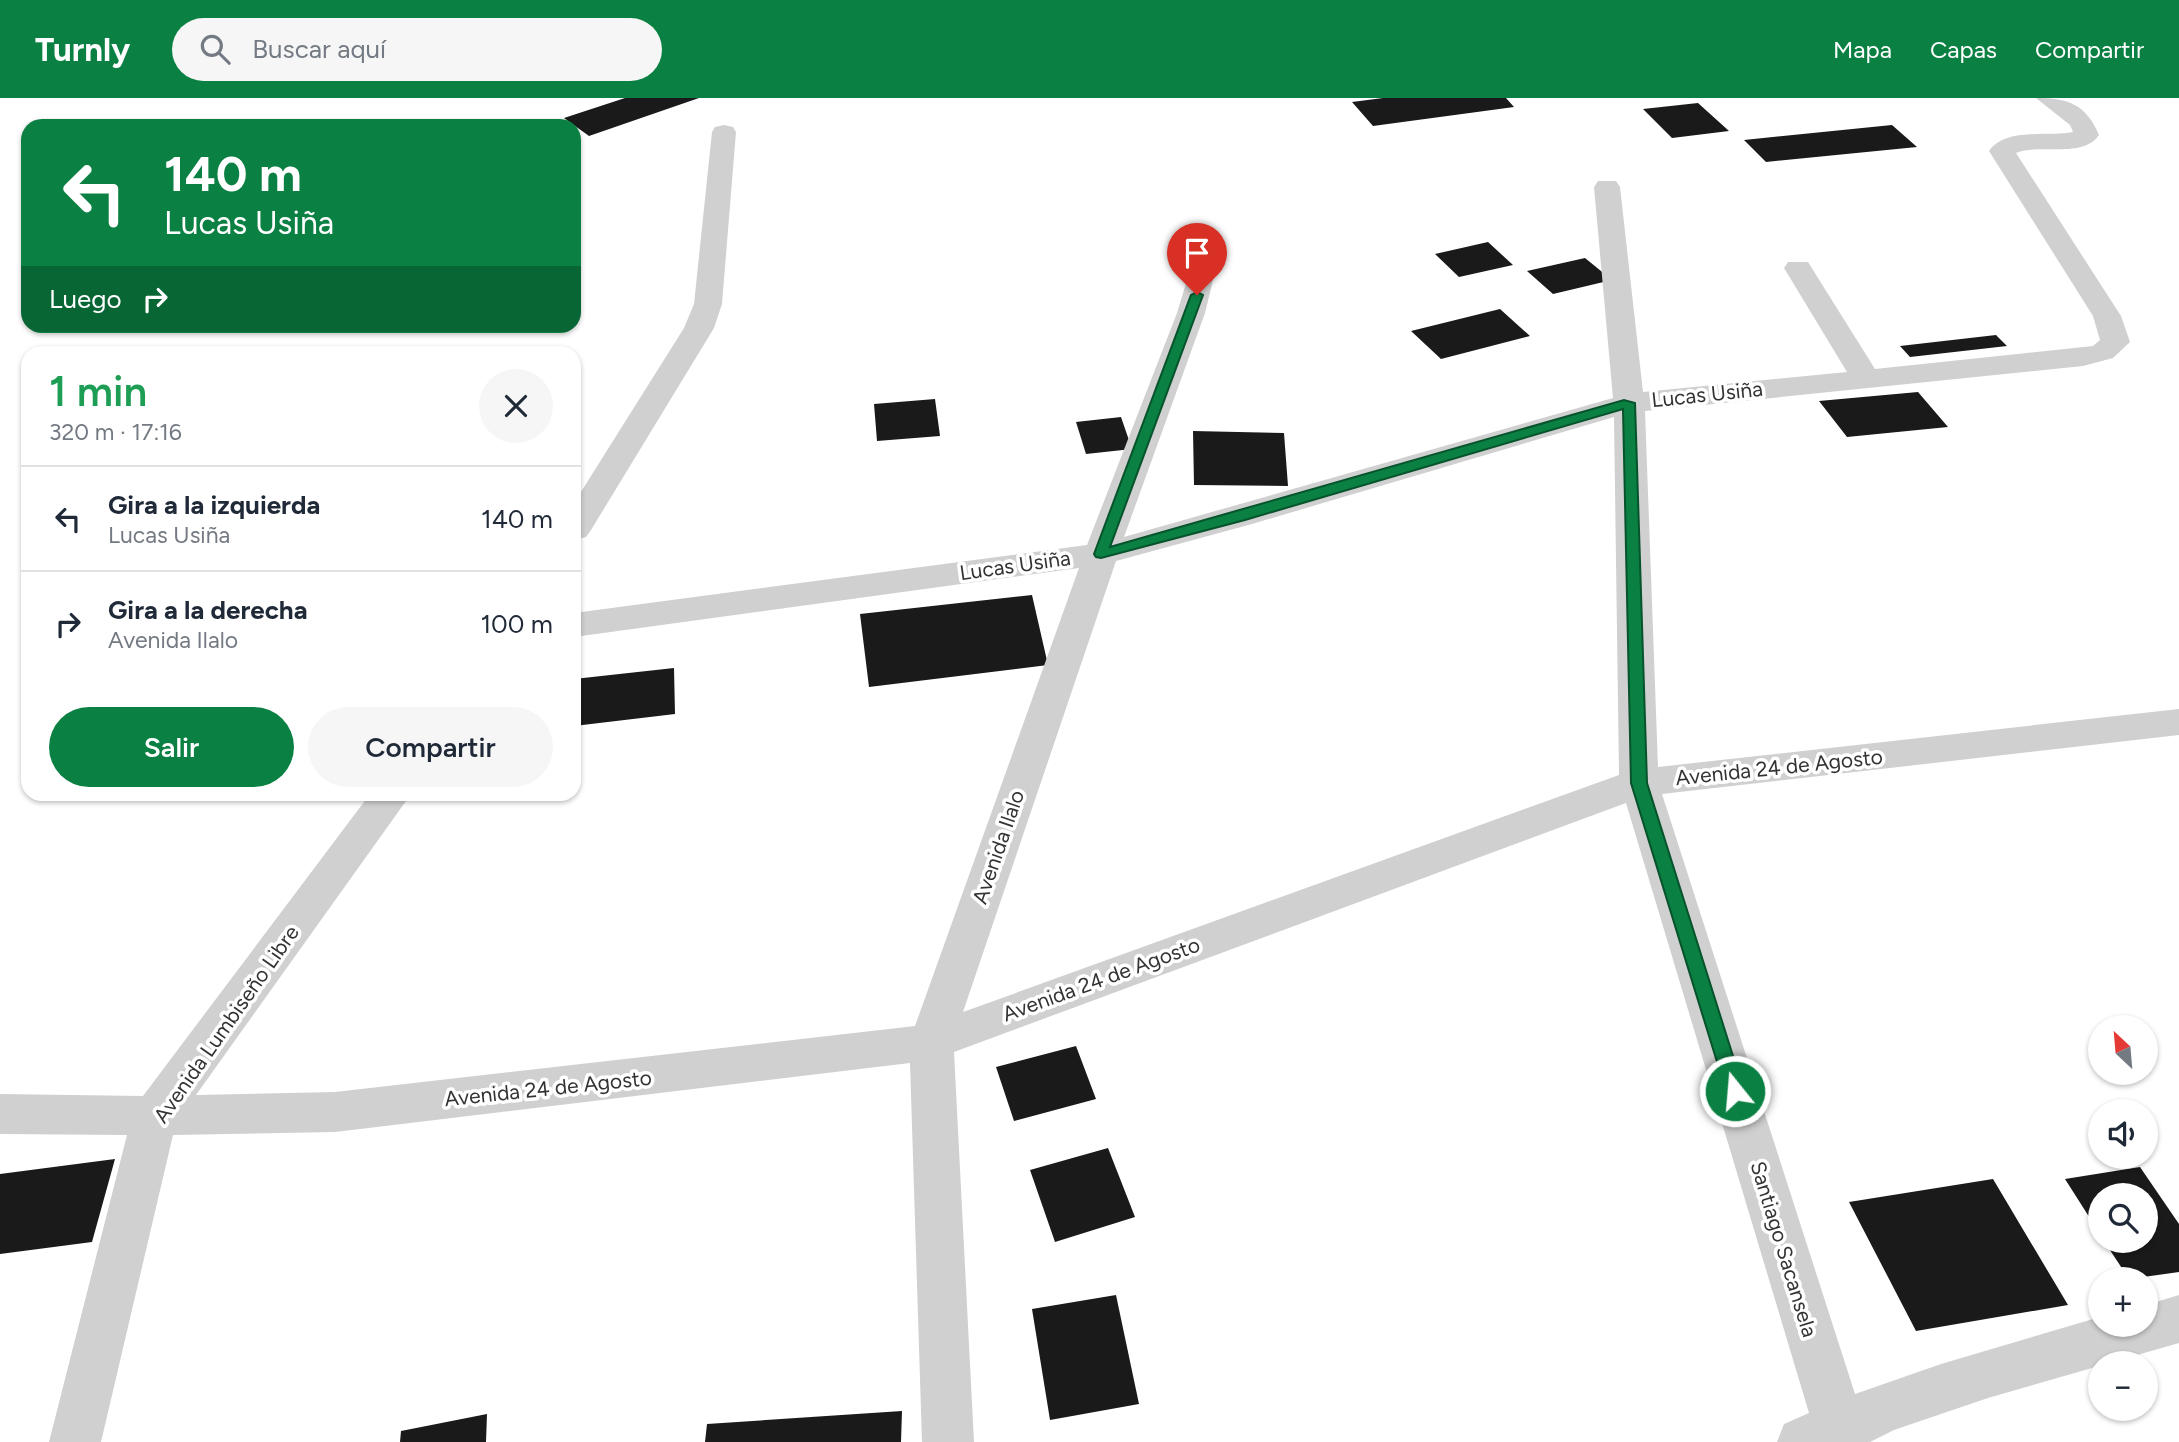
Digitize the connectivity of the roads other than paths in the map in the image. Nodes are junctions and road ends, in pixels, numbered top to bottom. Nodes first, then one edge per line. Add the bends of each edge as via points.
1 (2048, 98) edge
2 (724, 132) dead end
3 (1607, 187) dead end
4 (1798, 268) dead end
5 (1200, 276) dead end
6 (1866, 378) junction
7 (1629, 403) junction
8 (581, 519) edge
9 (1101, 554) junction
10 (581, 624) edge
11 (2179, 722) edge
12 (1639, 783) junction
13 (387, 801) edge
14 (931, 1042) junction
15 (0, 1114) edge
16 (155, 1116) junction
17 (2179, 1319) edge
18 (1829, 1436) edge
19 (75, 1442) edge
20 (948, 1442) edge

1 - 6 street, Lucas Usiña via 2081,121 2087,135 2002,151 2107,316 2115,342 2103,352 2083,357
2 - 8 street via 708,304 699,328
3 - 7 street, Santiago Sacansela
4 - 6 street
5 - 9 street, Avenida Ilalo via 1191,313
6 - 7 street, Lucas Usiña
7 - 9 street, Lucas Usiña
7 - 12 street, Santiago Sacansela
9 - 10 street, Lucas Usiña
9 - 14 street, Avenida Ilalo
11 - 12 street, Avenida 24 de Agosto
12 - 14 street, Avenida 24 de Agosto
12 - 18 street, Santiago Sacansela
13 - 16 street, Avenida Lumbiseño Libre
14 - 16 street, Avenida 24 de Agosto via 335,1112
14 - 20 street, Avenida Ilalo
15 - 16 street, Avenida 24 de Agosto
16 - 19 street, Avenida Lumbiseño Libre
17 - 18 street via 2008,1368

